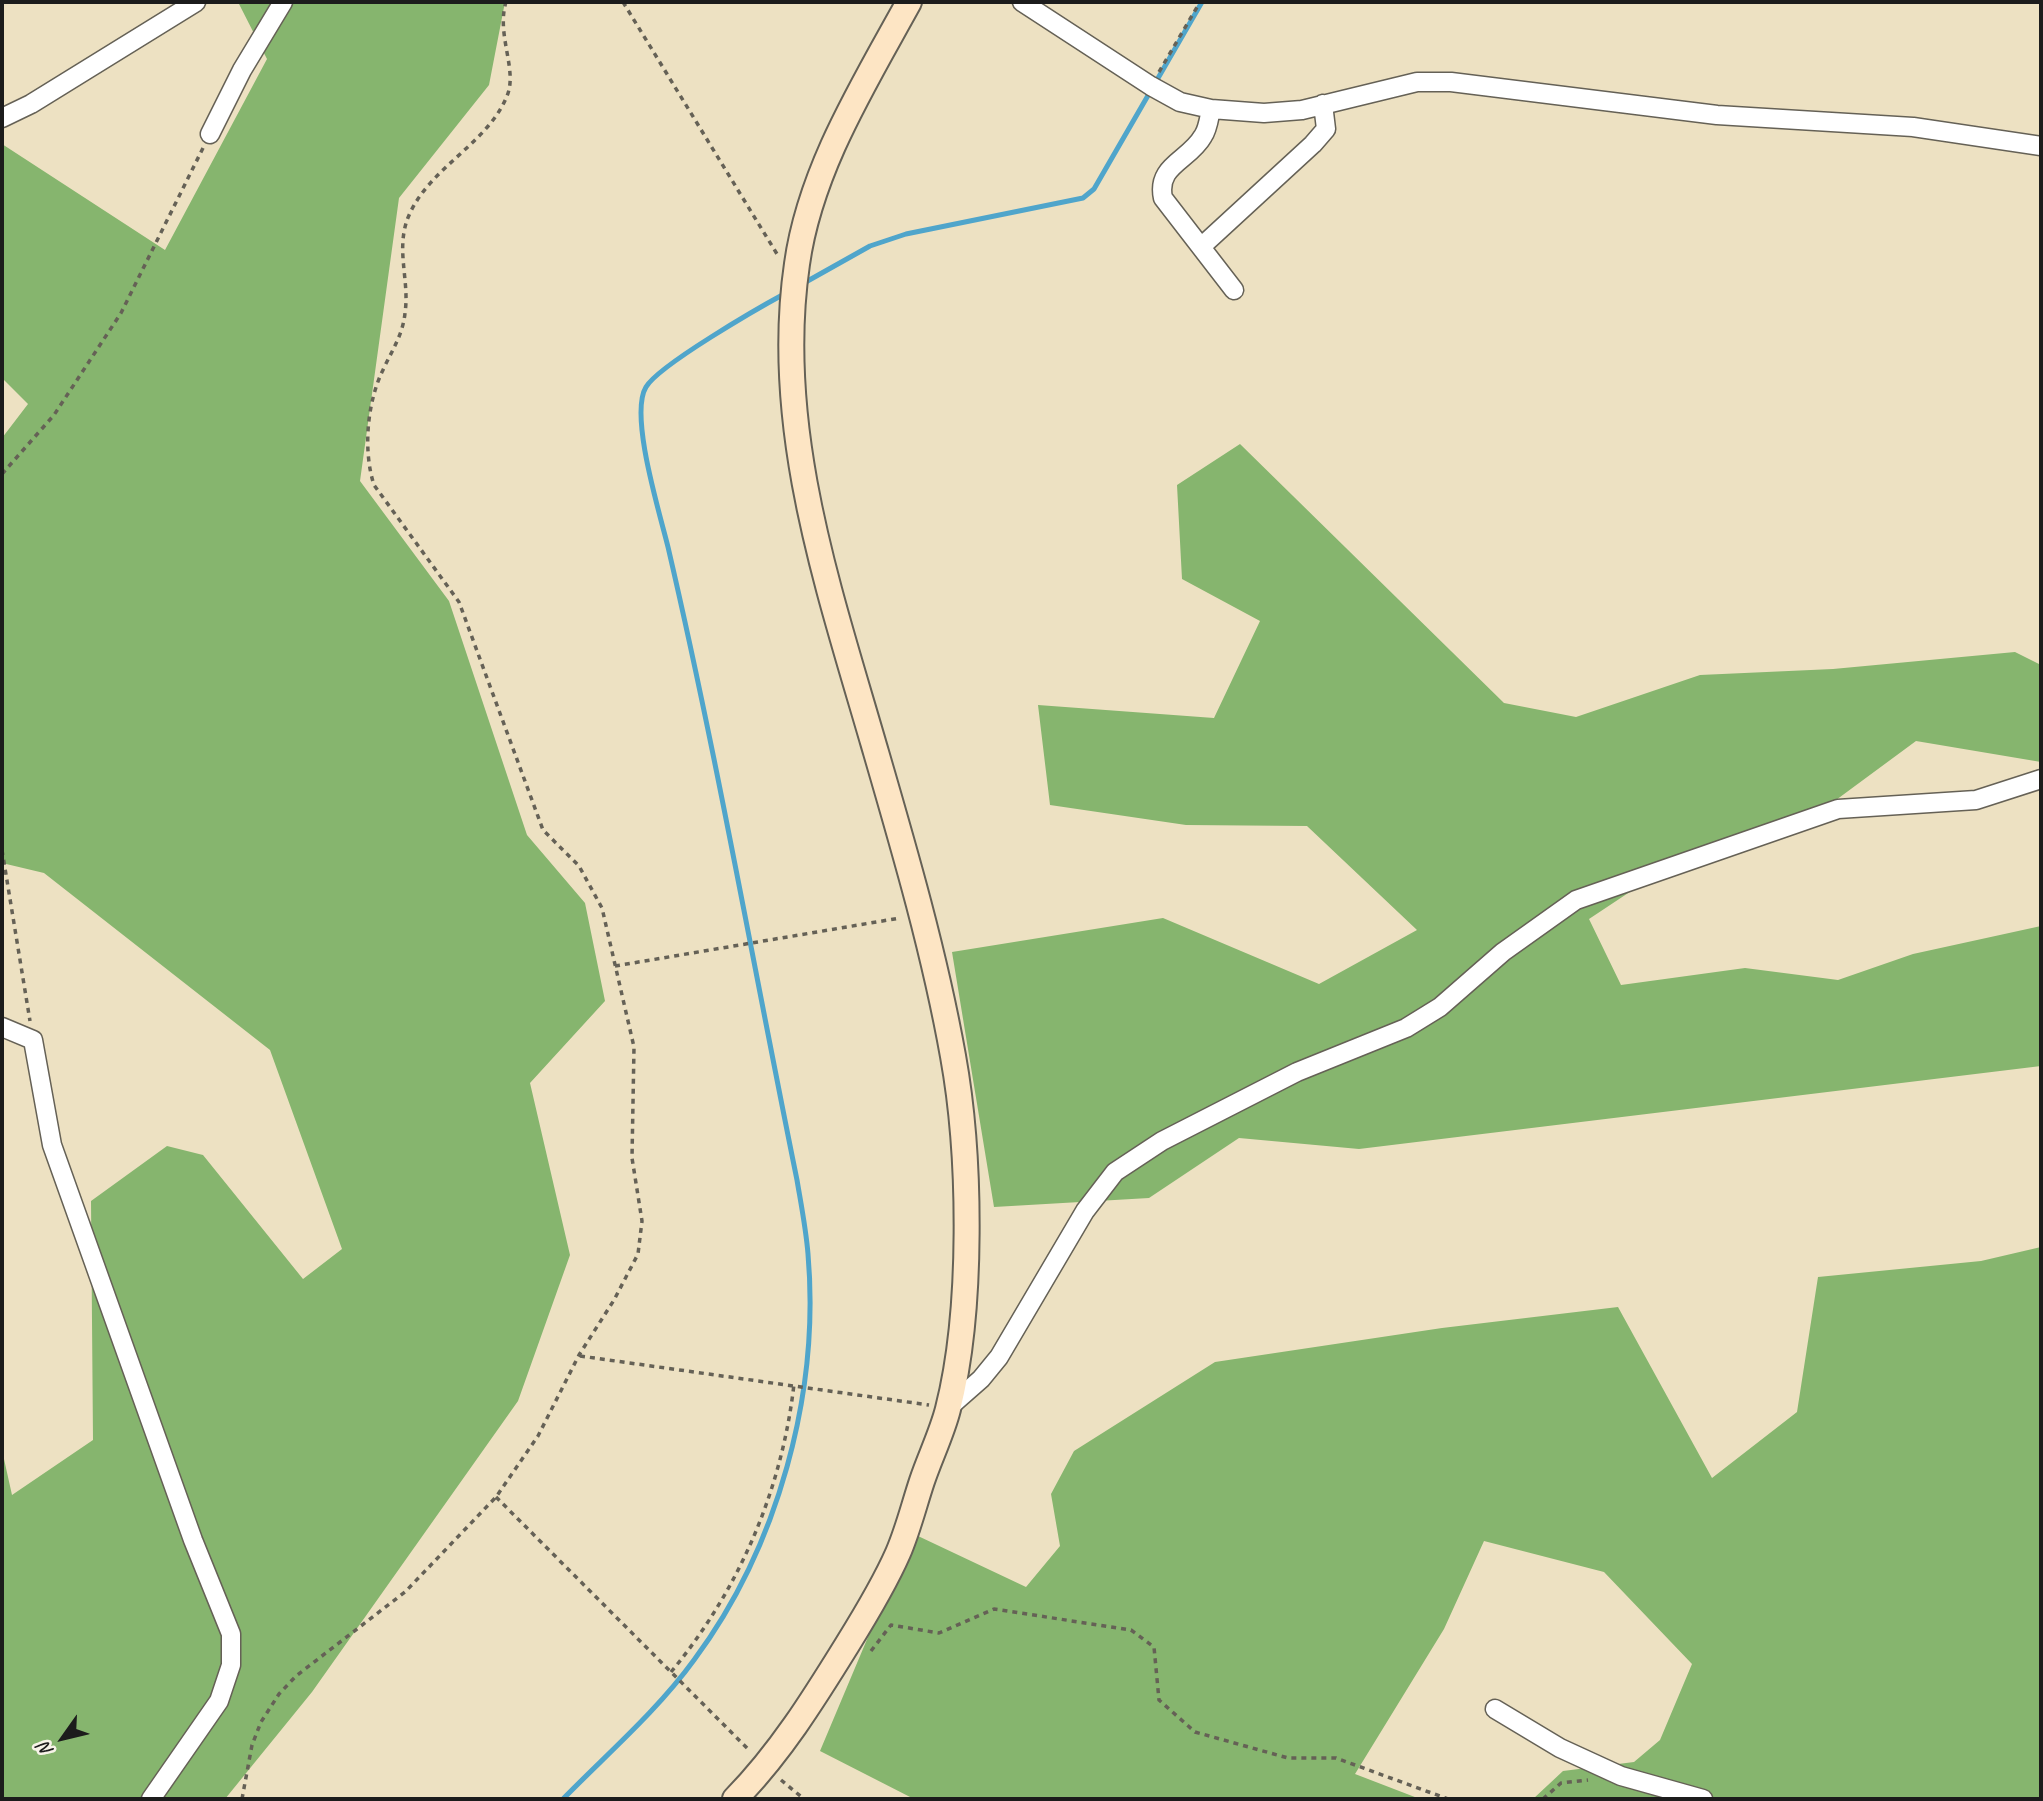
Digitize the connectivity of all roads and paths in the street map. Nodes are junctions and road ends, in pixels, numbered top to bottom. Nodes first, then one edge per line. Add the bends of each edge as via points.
1 (196, 2) edge
2 (283, 2) edge
3 (506, 2) edge
4 (623, 2) edge
5 (909, 2) edge
6 (1022, 2) edge
7 (1200, 2) edge
8 (1151, 86) junction
9 (1323, 104) junction
10 (1211, 109) junction
11 (2, 118) edge
12 (210, 134) joint
13 (2041, 146) edge
14 (1201, 247) junction
15 (796, 274) junction
16 (1234, 290) dead end
17 (2, 474) edge
18 (2041, 779) edge
19 (2, 850) edge
20 (921, 914) junction
21 (615, 965) junction
22 (2, 1027) edge
23 (33, 1040) junction
24 (579, 1355) junction
25 (794, 1384) junction
26 (948, 1408) junction
27 (496, 1497) junction
28 (868, 1654) dead end
29 (671, 1672) junction
30 (1495, 1709) dead end
31 (766, 1767) junction
32 (1621, 1776) junction
33 (151, 1799) edge
34 (242, 1799) edge
35 (735, 1799) edge
36 (804, 1799) edge
37 (1448, 1799) edge
38 (1543, 1799) edge
39 (1703, 1799) edge

1 - 11 street
2 - 12 street
3 - 21 path via 502,38 509,92 500,111 432,182 409,215 401,249 406,309 396,346 375,389 367,464 374,485 460,602 543,830 579,866 602,908
4 - 15 path via 777,254
5 - 15 street via 840,130 816,189
6 - 8 street
7 - 8 path
8 - 10 street via 1180,102
9 - 10 street via 1264,113
9 - 13 street via 1417,82 1451,82 1717,115 1913,127
9 - 14 street via 1326,129 1313,145
10 - 14 street via 1205,134 1163,176 1161,189
12 - 17 path via 121,313 54,415
14 - 16 street
15 - 20 street via 790,373 799,452 838,625
18 - 26 street via 1976,800 1838,809 1576,900 1503,951 1440,1007 1406,1028 1297,1072 1162,1140 1115,1171 1085,1211 999,1357
19 - 23 path
20 - 21 path
20 - 26 street via 954,1060 964,1167 962,1313
21 - 24 path via 634,1047 632,1158 642,1220 638,1254
22 - 23 street
23 - 33 street via 52,1145 192,1540 231,1634 231,1665 219,1700
24 - 25 path
24 - 27 path via 538,1436
25 - 26 path
25 - 29 path via 778,1476 761,1520 719,1606
26 - 31 street via 898,1553 864,1617
27 - 29 path
27 - 34 path via 405,1592 279,1693 252,1745
28 - 37 path via 891,1625 939,1633 994,1609 1131,1630 1154,1647 1159,1700 1195,1731 1288,1758 1336,1758
29 - 31 path
30 - 32 street via 1560,1748
31 - 35 street
31 - 36 path
32 - 38 path via 1560,1783
32 - 39 street

